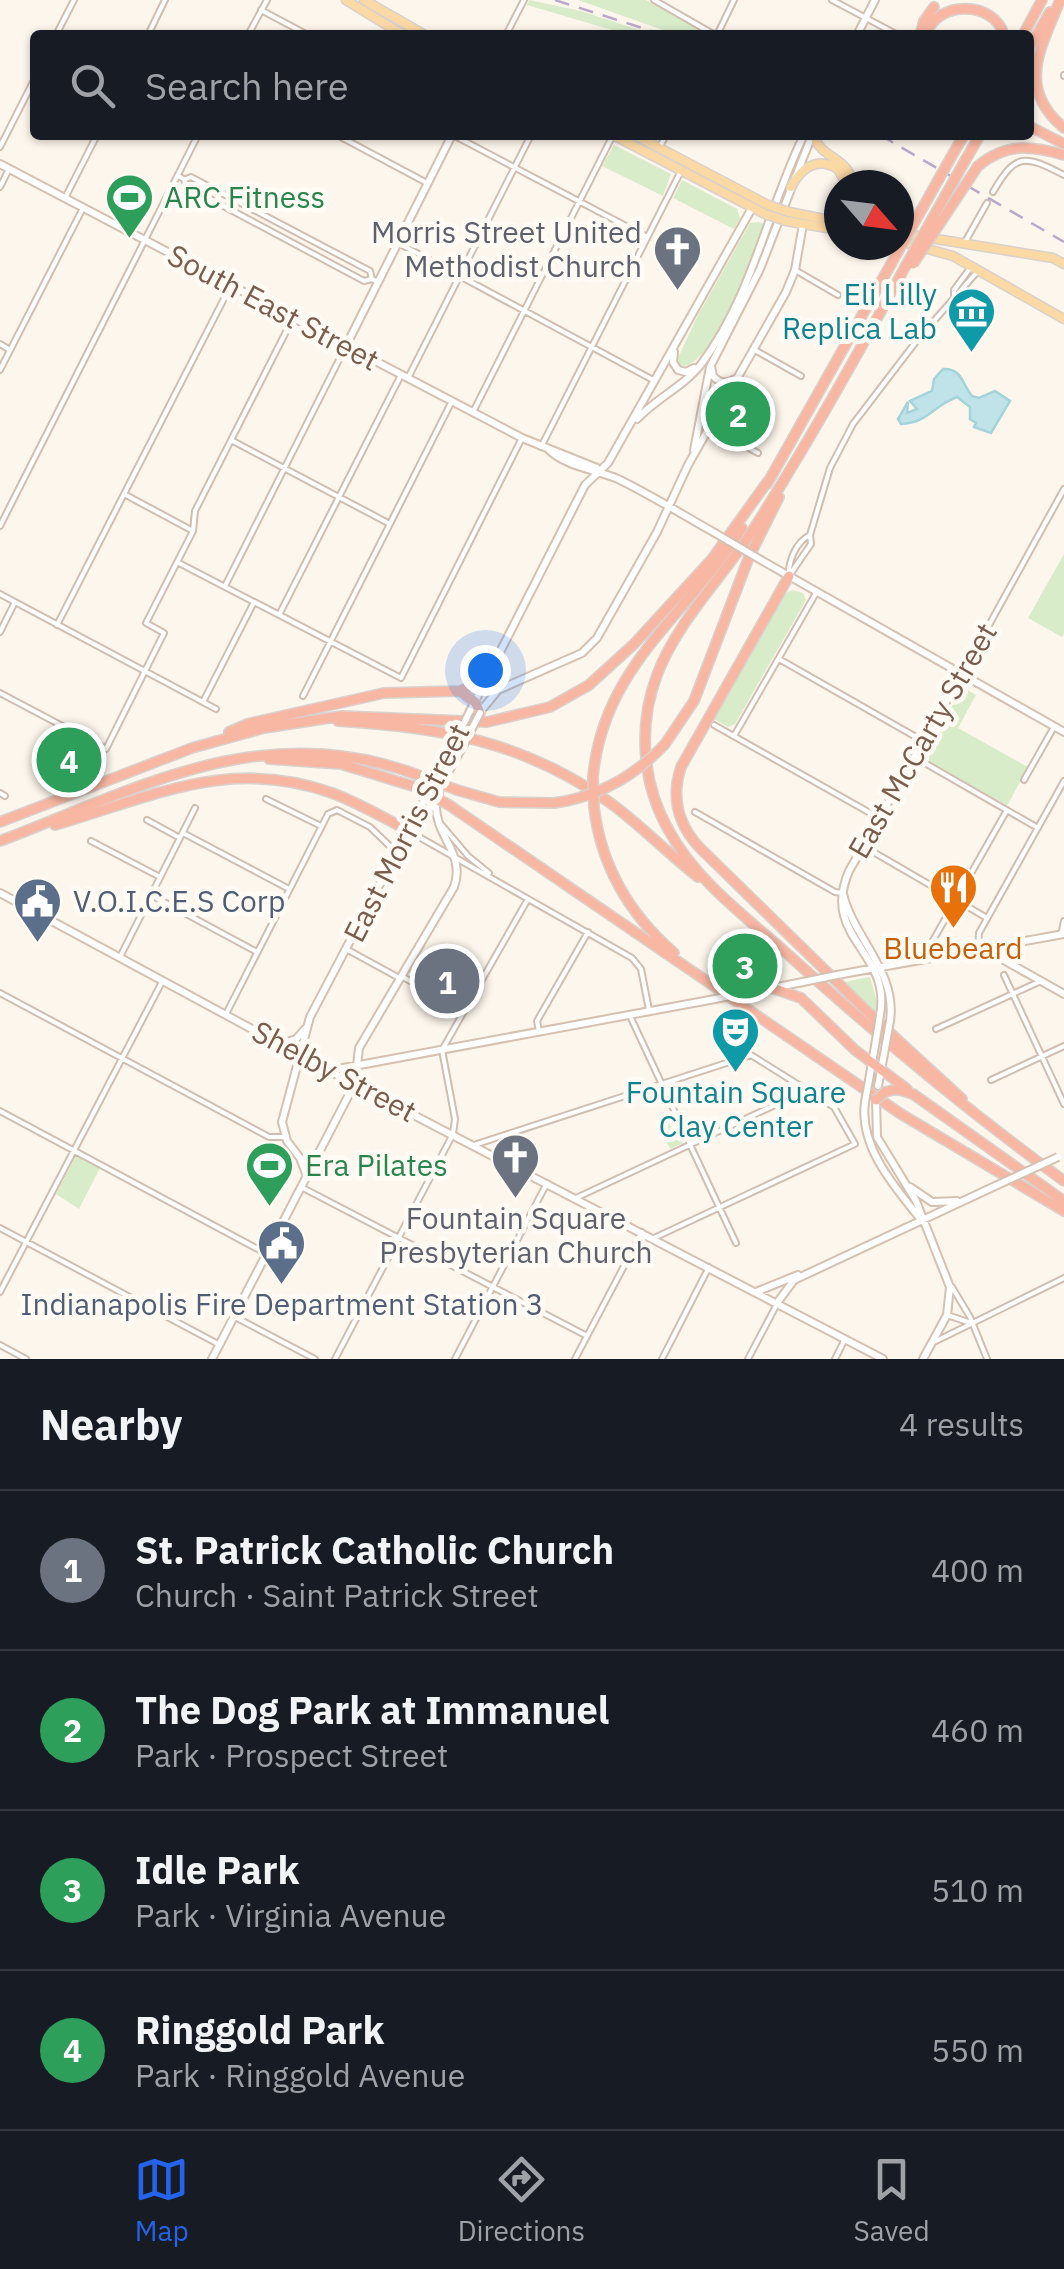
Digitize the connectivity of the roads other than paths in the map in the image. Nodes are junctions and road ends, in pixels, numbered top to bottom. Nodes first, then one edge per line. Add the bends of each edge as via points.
1 (74, 0) edge
2 (166, 0) edge
3 (266, 0) edge
4 (346, 0) edge
5 (364, 0) edge
6 (524, 0) edge
7 (654, 0) edge
8 (734, 0) edge
9 (832, 0) edge
10 (875, 0) edge
11 (944, 0) edge
12 (1058, 0) edge
13 (1041, 3) edge
14 (262, 10) junction
15 (1052, 14) junction
16 (866, 18) junction
17 (59, 30) edge
18 (151, 30) edge
19 (251, 30) edge
20 (299, 30) edge
21 (395, 30) edge
22 (416, 30) edge
23 (509, 30) edge
24 (707, 30) edge
25 (719, 30) edge
26 (860, 30) edge
27 (889, 30) edge
28 (924, 30) edge
29 (926, 30) edge
30 (1002, 30) edge
31 (1025, 30) edge
32 (1034, 41) edge
33 (30, 88) edge
34 (1034, 126) edge
35 (1064, 128) edge
36 (94, 140) edge
37 (196, 140) edge
38 (346, 140) edge
39 (450, 140) edge
40 (461, 140) edge
41 (528, 140) edge
42 (610, 140) edge
43 (622, 140) edge
44 (644, 140) edge
45 (663, 140) edge
46 (802, 140) edge
47 (811, 140) edge
48 (816, 140) edge
49 (961, 140) edge
50 (977, 140) edge
51 (1064, 141) edge
52 (0, 147) edge
53 (659, 148) junction
54 (1064, 154) edge
55 (0, 164) edge
56 (514, 168) junction
57 (9, 169) junction
58 (840, 170) edge
59 (847, 170) edge
60 (680, 171) junction
61 (1064, 175) edge
62 (178, 176) junction
63 (184, 180) junction
64 (428, 183) junction
65 (0, 187) edge
66 (790, 187) junction
67 (993, 192) dead end
68 (65, 198) junction
69 (579, 202) junction
70 (987, 203) dead end
71 (82, 208) junction
72 (752, 208) junction
73 (767, 209) junction
74 (788, 216) junction
75 (824, 220) edge
76 (803, 224) junction
77 (824, 228) edge
78 (914, 236) edge
79 (648, 237) junction
80 (144, 240) junction
81 (397, 243) junction
82 (914, 244) edge
83 (964, 244) junction
84 (1061, 260) edge
85 (908, 267) junction
86 (974, 269) junction
87 (795, 270) junction
88 (460, 277) junction
89 (375, 280) junction
90 (230, 285) junction
91 (838, 294) dead end
92 (524, 311) junction
93 (294, 318) junction
94 (1064, 319) edge
95 (0, 344) edge
96 (346, 346) junction
97 (592, 346) junction
98 (674, 349) junction
99 (10, 350) junction
100 (753, 350) junction
101 (709, 353) junction
102 (712, 362) junction
103 (0, 370) edge
104 (801, 376) dead end
105 (404, 377) junction
106 (738, 377) junction
107 (656, 382) junction
108 (452, 402) junction
109 (473, 412) junction
110 (710, 427) junction
111 (626, 432) junction
112 (522, 438) junction
113 (231, 440) junction
114 (544, 448) junction
115 (802, 450) junction
116 (758, 453) dead end
117 (688, 465) junction
118 (285, 469) junction
119 (599, 472) junction
120 (768, 481) junction
121 (1064, 489) edge
122 (124, 494) junction
123 (339, 497) junction
124 (668, 506) junction
125 (390, 524) junction
126 (0, 526) edge
127 (193, 530) junction
128 (810, 535) junction
129 (177, 562) junction
130 (789, 576) junction
131 (225, 586) junction
132 (817, 591) junction
133 (0, 594) edge
134 (15, 602) junction
135 (254, 602) junction
136 (279, 614) junction
137 (58, 625) junction
138 (0, 632) edge
139 (330, 641) junction
140 (778, 658) junction
141 (145, 671) junction
142 (490, 673) junction
143 (962, 674) junction
144 (460, 691) junction
145 (0, 693) edge
146 (302, 696) dead end
147 (203, 702) junction
148 (216, 709) dead end
149 (475, 709) junction
150 (319, 720) junction
151 (714, 725) dead end
152 (1054, 727) junction
153 (1064, 732) edge
154 (734, 736) junction
155 (923, 741) junction
156 (209, 742) junction
157 (914, 757) junction
158 (236, 759) junction
159 (1024, 780) dead end
160 (1064, 781) edge
161 (441, 788) junction
162 (266, 798) dead end
163 (195, 808) dead end
164 (1007, 810) junction
165 (695, 812) dead end
166 (879, 818) junction
167 (147, 820) dead end
168 (0, 822) edge
169 (439, 822) junction
170 (320, 826) junction
171 (1038, 828) junction
172 (408, 831) junction
173 (182, 835) junction
174 (91, 841) dead end
175 (0, 842) edge
176 (863, 846) junction
177 (397, 853) junction
178 (456, 860) junction
179 (160, 877) junction
180 (497, 880) junction
181 (289, 889) junction
182 (0, 893) edge
183 (842, 893) junction
184 (151, 896) junction
185 (528, 898) junction
186 (728, 900) junction
187 (956, 900) junction
188 (988, 918) junction
189 (1064, 921) edge
190 (588, 932) junction
191 (1062, 934) edge
192 (347, 949) junction
193 (982, 950) junction
194 (257, 952) junction
195 (120, 958) junction
196 (922, 961) junction
197 (877, 968) junction
198 (1004, 975) dead end
199 (402, 978) junction
200 (162, 980) junction
201 (1040, 981) junction
202 (712, 982) junction
203 (772, 988) junction
204 (0, 993) edge
205 (1013, 994) junction
206 (1064, 994) edge
207 (649, 1010) junction
208 (464, 1011) junction
209 (226, 1014) junction
210 (629, 1014) junction
211 (307, 1027) junction
212 (936, 1029) dead end
213 (539, 1031) junction
214 (281, 1044) junction
215 (1064, 1046) edge
216 (442, 1050) junction
217 (302, 1054) junction
218 (1042, 1056) junction
219 (122, 1058) junction
220 (322, 1065) junction
221 (358, 1066) junction
222 (876, 1066) junction
223 (991, 1080) dead end
224 (354, 1084) junction
225 (662, 1085) junction
226 (882, 1089) junction
227 (808, 1090) junction
228 (913, 1094) junction
229 (872, 1104) junction
230 (1064, 1104) edge
231 (0, 1111) edge
232 (455, 1122) junction
233 (438, 1127) junction
234 (453, 1134) junction
235 (285, 1137) junction
236 (474, 1145) junction
237 (690, 1145) junction
238 (74, 1150) junction
239 (1025, 1153) junction
240 (1061, 1155) edge
241 (307, 1178) junction
242 (1064, 1181) edge
243 (547, 1183) junction
244 (904, 1183) junction
245 (302, 1188) junction
246 (576, 1198) junction
247 (964, 1200) junction
248 (1064, 1201) edge
249 (719, 1208) junction
250 (1064, 1211) edge
251 (922, 1221) junction
252 (0, 1228) edge
253 (642, 1232) junction
254 (398, 1238) junction
255 (654, 1238) junction
256 (26, 1242) junction
257 (736, 1243) dead end
258 (268, 1254) junction
259 (709, 1268) junction
260 (804, 1276) junction
261 (1064, 1278) edge
262 (950, 1284) junction
263 (492, 1287) junction
264 (0, 1292) edge
265 (756, 1292) junction
266 (777, 1304) junction
267 (947, 1314) junction
268 (234, 1317) junction
269 (970, 1323) junction
270 (587, 1336) junction
271 (845, 1339) junction
272 (932, 1343) junction
273 (0, 1345) edge
274 (220, 1345) junction
275 (26, 1359) edge
276 (212, 1359) edge
277 (315, 1359) edge
278 (335, 1359) edge
279 (455, 1359) edge
280 (575, 1359) edge
281 (662, 1359) edge
282 (748, 1359) edge
283 (835, 1359) edge
284 (883, 1359) edge
285 (923, 1359) edge
286 (987, 1359) edge

1 - 17 street
2 - 18 street
3 - 14 street
4 - 21 main road
5 - 22 main road
6 - 23 street
7 - 24 street
8 - 25 street
9 - 16 street
10 - 16 main road
11 - 28 highway via 926,16
12 - 15 highway
13 - 31 highway
14 - 19 street
14 - 20 street
15 - 32 highway
15 - 35 highway via 1036,82 1047,110
16 - 26 main road
16 - 27 street
29 - 30 highway via 941,8 964,1 988,8
33 - 52 street
34 - 51 highway
36 - 68 street
37 - 62 street
38 - 64 street
39 - 64 main road
40 - 56 street
41 - 56 street
42 - 69 street
43 - 60 main road
44 - 53 main road
45 - 53 street
46 - 101 main road, East Morris Street via 746,284
47 - 66 main road
48 - 59 main road
49 - 120 highway, bridge
50 - 85 highway, bridge
53 - 73 main road
54 - 85 highway, bridge via 1008,148 978,166
55 - 57 main road, South East Street
56 - 69 street
56 - 88 street
57 - 65 street
57 - 68 main road, South East Street
58 - 66 main road via 822,163 804,168
60 - 72 main road
60 - 79 street
61 - 67 street via 1034,160 1016,162
62 - 63 street
62 - 80 street
63 - 89 street via 364,281
63 - 89 street via 191,177 370,271
64 - 81 main road
66 - 102 main road via 755,281
68 - 71 main road, South East Street
69 - 79 street
69 - 92 street
70 - 83 street
71 - 80 main road, South East Street
71 - 99 street
72 - 73 main road
72 - 98 main road, East Morris Street
73 - 74 main road, bridge
74 - 75 main road
74 - 76 main road
76 - 77 main road
76 - 87 main road
78 - 83 main road
79 - 97 street
80 - 90 main road, South East Street
80 - 126 street
81 - 88 street
81 - 89 main road
82 - 86 main road
83 - 84 main road
85 - 115 highway
86 - 94 main road
86 - 128 street via 849,430
87 - 91 street
87 - 100 main road
88 - 92 street
88 - 105 street
89 - 96 main road
90 - 93 main road, South East Street
90 - 122 street
92 - 97 street
92 - 109 street
93 - 96 main road, South East Street
93 - 113 street
95 - 99 street
96 - 105 main road, South East Street
96 - 118 street
97 - 107 street
97 - 114 street
98 - 101 main road via 673,362 682,372
98 - 107 main road, East Morris Street
99 - 103 street
100 - 104 street
100 - 106 main road
101 - 111 main road, East Morris Street
102 - 106 main road via 718,381
102 - 117 main road
105 - 108 main road, South East Street
105 - 123 street
106 - 110 main road
107 - 111 main road, East Morris Street
108 - 109 main road, South East Street
108 - 125 street
109 - 112 main road, South East Street
110 - 116 street
110 - 117 main road
111 - 119 main road, East Morris Street
112 - 114 main road, South East Street
112 - 139 street via 400,678
113 - 118 street
113 - 127 street via 195,511
114 - 119 main road, South East Street
115 - 158 highway, bridge via 749,557 694,701 665,744 613,785 554,803 499,802 378,762 332,754
115 - 186 highway via 670,648 648,710 646,752 658,810 686,856
117 - 124 main road
118 - 123 street
118 - 131 street
119 - 124 main road, South East Street
119 - 142 main road, East Morris Street via 585,485
120 - 150 highway via 702,572 608,670 568,699 487,722 379,715
120 - 202 highway, bridge via 719,563 622,682 602,726 593,777 605,857 626,900 657,937
121 - 143 street, East McCarty Street
122 - 127 street
122 - 137 street
123 - 125 street
123 - 136 street
124 - 130 main road, South East Street, bridge
124 - 149 main road via 592,645 498,690
125 - 139 street
127 - 129 street
128 - 130 street
128 - 130 street via 790,562
129 - 131 street
129 - 141 street via 146,623 164,632
130 - 132 main road, South East Street
130 - 239 highway via 682,767 676,793 682,821 699,847 876,1020
131 - 135 street
132 - 140 street
132 - 143 main road, South East Street
133 - 134 street
134 - 137 street
134 - 138 street
135 - 136 street
135 - 147 street
136 - 139 street
137 - 141 street
139 - 146 street
140 - 154 street
140 - 155 street
141 - 145 street via 106,750
141 - 147 street
142 - 144 highway
142 - 149 main road, East Morris Street
143 - 152 main road, South East Street
143 - 155 main road, East McCarty Street
144 - 149 highway
144 - 156 highway via 373,695 246,724
147 - 148 street
149 - 161 main road, bridge
149 - 172 main road, East Morris Street, bridge
150 - 156 highway
150 - 186 highway via 431,728 538,762 612,804
151 - 154 street
152 - 153 main road, South East Street
152 - 159 street
154 - 166 street
155 - 157 main road, East McCarty Street
156 - 168 highway
157 - 164 street
157 - 166 main road, East McCarty Street
158 - 175 highway via 170,776
158 - 202 highway, bridge via 341,764 416,787
160 - 171 street
161 - 169 main road
161 - 172 main road via 424,820
162 - 170 street
163 - 173 street
164 - 171 street
164 - 187 street
165 - 183 street
166 - 176 main road, East McCarty Street
167 - 173 street
169 - 178 main road
169 - 180 street
170 - 177 street via 332,810 370,827
170 - 181 street
171 - 188 street
172 - 175 highway via 322,790 239,778 180,785
172 - 177 main road, East Morris Street
172 - 178 street
173 - 179 street
173 - 181 street
174 - 179 street
176 - 183 main road, East McCarty Street
176 - 187 street
177 - 192 main road, East Morris Street
178 - 180 street
178 - 199 main road via 454,887
179 - 184 street
180 - 185 street
181 - 194 street
182 - 195 main road, Shelby Street
183 - 197 main road
184 - 194 street
184 - 195 street
185 - 190 street
185 - 208 street
186 - 239 highway via 890,1046
187 - 188 street
187 - 196 street
188 - 193 street via 978,937
189 - 191 street
190 - 207 street via 637,963
190 - 213 street via 537,1020
191 - 193 main road
192 - 199 street
192 - 211 main road, East Morris Street
193 - 196 main road
193 - 201 main road
194 - 209 street
195 - 200 main road, Shelby Street
196 - 197 main road
197 - 203 main road, bridge
197 - 222 main road, bridge via 882,993
197 - 222 main road, bridge via 891,996 884,1054
198 - 205 street
199 - 208 street
199 - 221 main road via 359,1048
200 - 209 main road, Shelby Street
200 - 219 street
201 - 205 street
201 - 206 main road
202 - 250 highway via 901,1114
203 - 207 main road, bridge
203 - 222 highway via 801,998
204 - 219 street
205 - 212 street
205 - 218 street
207 - 210 main road
208 - 216 street
209 - 214 main road, Shelby Street
210 - 213 main road
210 - 225 street
211 - 214 main road, East Morris Street
211 - 217 main road, East Morris Street
213 - 216 main road
214 - 217 main road, Shelby Street
215 - 218 street
216 - 221 main road
216 - 232 street
217 - 220 main road, Shelby Street
217 - 235 main road, East Morris Street via 283,1115
218 - 223 street
218 - 230 street
219 - 235 street via 269,1137
219 - 238 street
220 - 221 main road
220 - 224 main road, Shelby Street
221 - 224 main road
222 - 226 main road
222 - 228 highway
222 - 229 main road, bridge via 869,1080
224 - 233 main road, Shelby Street
224 - 241 main road
225 - 227 street via 754,1056
225 - 236 street
225 - 237 street
226 - 228 highway
226 - 229 highway, bridge
227 - 237 street
227 - 249 street via 838,1111 854,1144
228 - 248 highway
229 - 244 main road via 876,1137
229 - 251 main road via 864,1124 868,1142
231 - 238 street
232 - 233 main road
232 - 234 street
233 - 234 main road, Shelby Street
234 - 236 main road, Shelby Street
234 - 254 street
235 - 241 main road
236 - 243 main road, Shelby Street
237 - 246 street
237 - 249 street
238 - 256 street
238 - 258 street
239 - 242 highway
240 - 247 main road, bridge
241 - 245 main road
243 - 246 main road, Shelby Street
243 - 263 street
244 - 247 main road via 932,1202
244 - 251 main road
245 - 254 street
245 - 258 main road
246 - 253 main road, Shelby Street
247 - 251 main road
249 - 255 street
249 - 257 street
251 - 260 main road
251 - 262 main road
252 - 256 street
253 - 255 main road, Shelby Street
253 - 270 street
254 - 263 street
254 - 278 street
255 - 259 main road, Shelby Street
256 - 264 street
256 - 274 street
258 - 268 main road
259 - 265 main road, Shelby Street
259 - 281 street
260 - 265 main road
260 - 266 main road via 788,1284
261 - 269 street
262 - 267 main road
262 - 269 street
263 - 270 street
263 - 279 street
265 - 266 main road, Shelby Street
266 - 271 main road, Shelby Street
266 - 282 street
267 - 269 street
267 - 272 main road
268 - 274 main road
268 - 277 street
269 - 272 street
269 - 286 street
270 - 280 street
271 - 283 street
271 - 284 main road, Shelby Street
272 - 285 main road
273 - 275 street
274 - 276 main road

